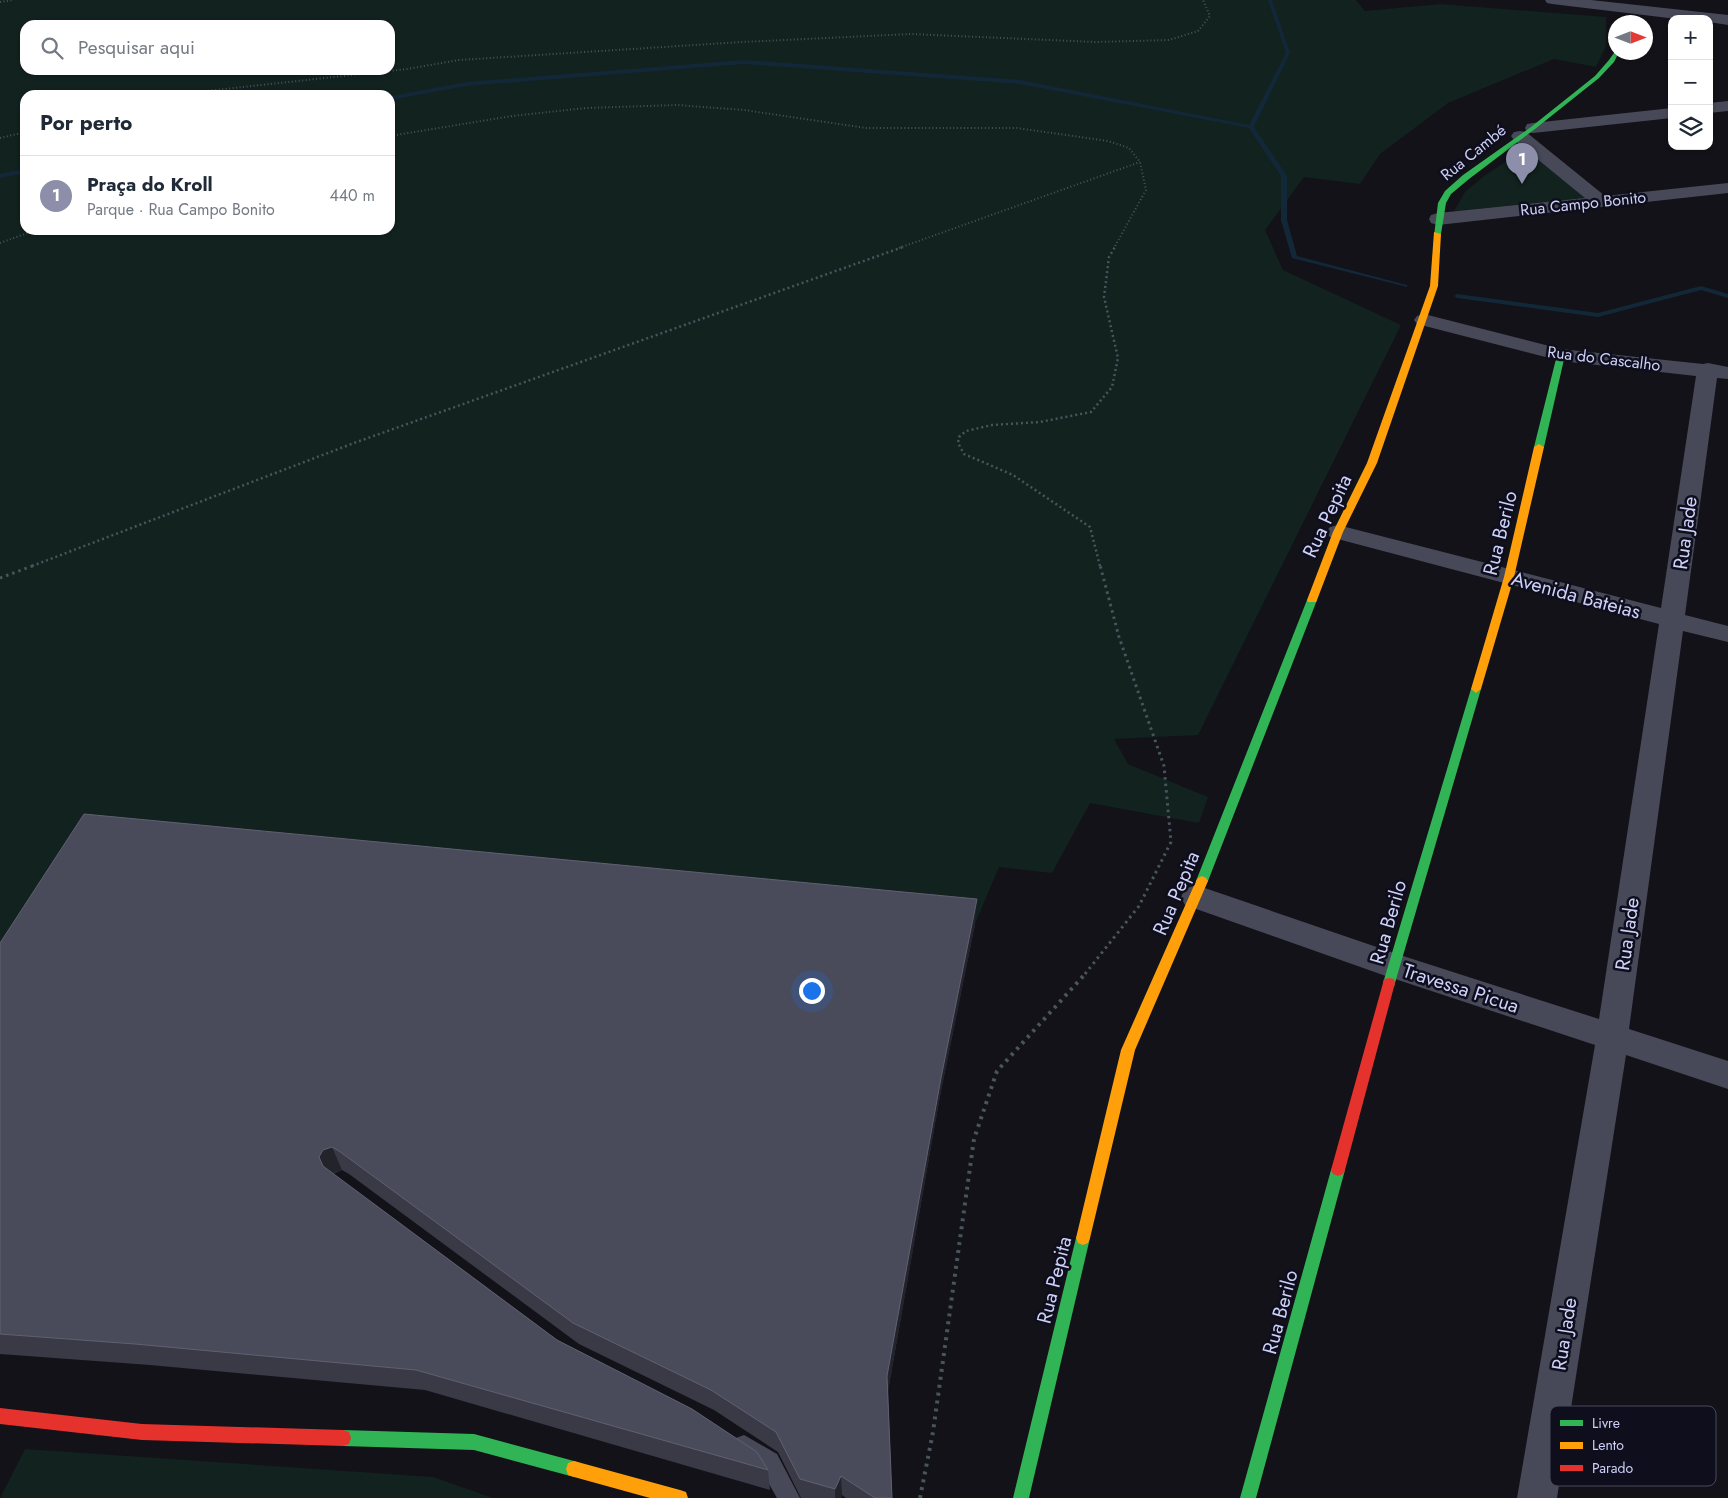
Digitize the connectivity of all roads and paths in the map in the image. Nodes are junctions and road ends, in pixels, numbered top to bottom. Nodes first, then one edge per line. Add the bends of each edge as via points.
1 (14, 0) edge
2 (1203, 0) edge
3 (1552, 0) edge
4 (0, 2) edge
5 (1618, 15) edge
6 (1653, 17) edge
7 (1728, 20) edge
8 (1612, 60) edge
9 (395, 70) edge
10 (352, 75) edge
11 (216, 90) edge
12 (1728, 106) edge
13 (1713, 108) edge
14 (1668, 114) edge
15 (1526, 132) junction
16 (20, 133) edge
17 (395, 135) edge
18 (0, 138) edge
19 (1140, 162) junction
20 (1728, 188) edge
21 (1687, 192) junction
22 (1600, 202) junction
23 (1728, 206) edge
24 (1438, 218) junction
25 (22, 235) edge
26 (0, 243) edge
27 (1424, 320) junction
28 (1561, 355) junction
29 (1718, 371) edge
30 (1338, 532) junction
31 (1509, 577) junction
32 (0, 578) edge
33 (1673, 621) junction
34 (1728, 634) edge
35 (1196, 897) junction
36 (1394, 966) junction
37 (1612, 1038) junction
38 (1728, 1075) edge
39 (1552, 1406) edge
40 (0, 1416) edge
41 (1550, 1418) edge
42 (729, 1436) edge
43 (680, 1498) edge
44 (789, 1498) edge
45 (920, 1498) edge
46 (1020, 1498) edge
47 (1248, 1498) edge
48 (1537, 1498) edge

1 - 4 path
2 - 9 path via 1210,16 1198,31 1169,40 1095,42 911,34 459,60
3 - 5 street
6 - 7 street
8 - 15 street, Rua Cambé via 1597,77
10 - 11 path
12 - 13 street
14 - 15 street
15 - 22 street
15 - 24 street, Rua Cambé via 1448,193
16 - 18 path
17 - 19 path via 512,116 586,108 677,105 744,110 866,128 1016,128 1108,141 1128,148
19 - 32 path via 354,443
19 - 45 path via 1146,190 1109,257 1104,297 1118,358 1112,387 1091,412 1040,422 992,425 966,431 958,442 964,454 1013,475 1090,527 1119,637 1164,766 1171,842 1139,906 1099,959 998,1071 974,1139 934,1422
20 - 21 street, Rua Campo Bonito
21 - 22 street, Rua Campo Bonito
21 - 23 street
22 - 24 street, Rua Campo Bonito
24 - 27 street, Rua Cambé via 1434,286
25 - 26 path
27 - 28 street, Rua do Cascalho
27 - 30 street, Rua Pepita via 1372,463
28 - 29 street, Rua do Cascalho
28 - 31 street, Rua Berilo
29 - 33 street, Rua Jade
30 - 31 street, Avenida Bateias
30 - 35 street, Rua Pepita
31 - 33 street, Avenida Bateias
31 - 36 street, Rua Berilo
33 - 34 street, Avenida Bateias
33 - 37 street, Rua Jade
35 - 36 street, Travessa Picua
35 - 46 street, Rua Pepita via 1128,1050
36 - 37 street, Travessa Picua
36 - 47 street, Rua Berilo
37 - 38 street, Travessa Picua
37 - 39 street, Rua Jade
40 - 43 street via 142,1432 474,1442
41 - 48 street, Rua Jade
42 - 44 lane via 769,1462

